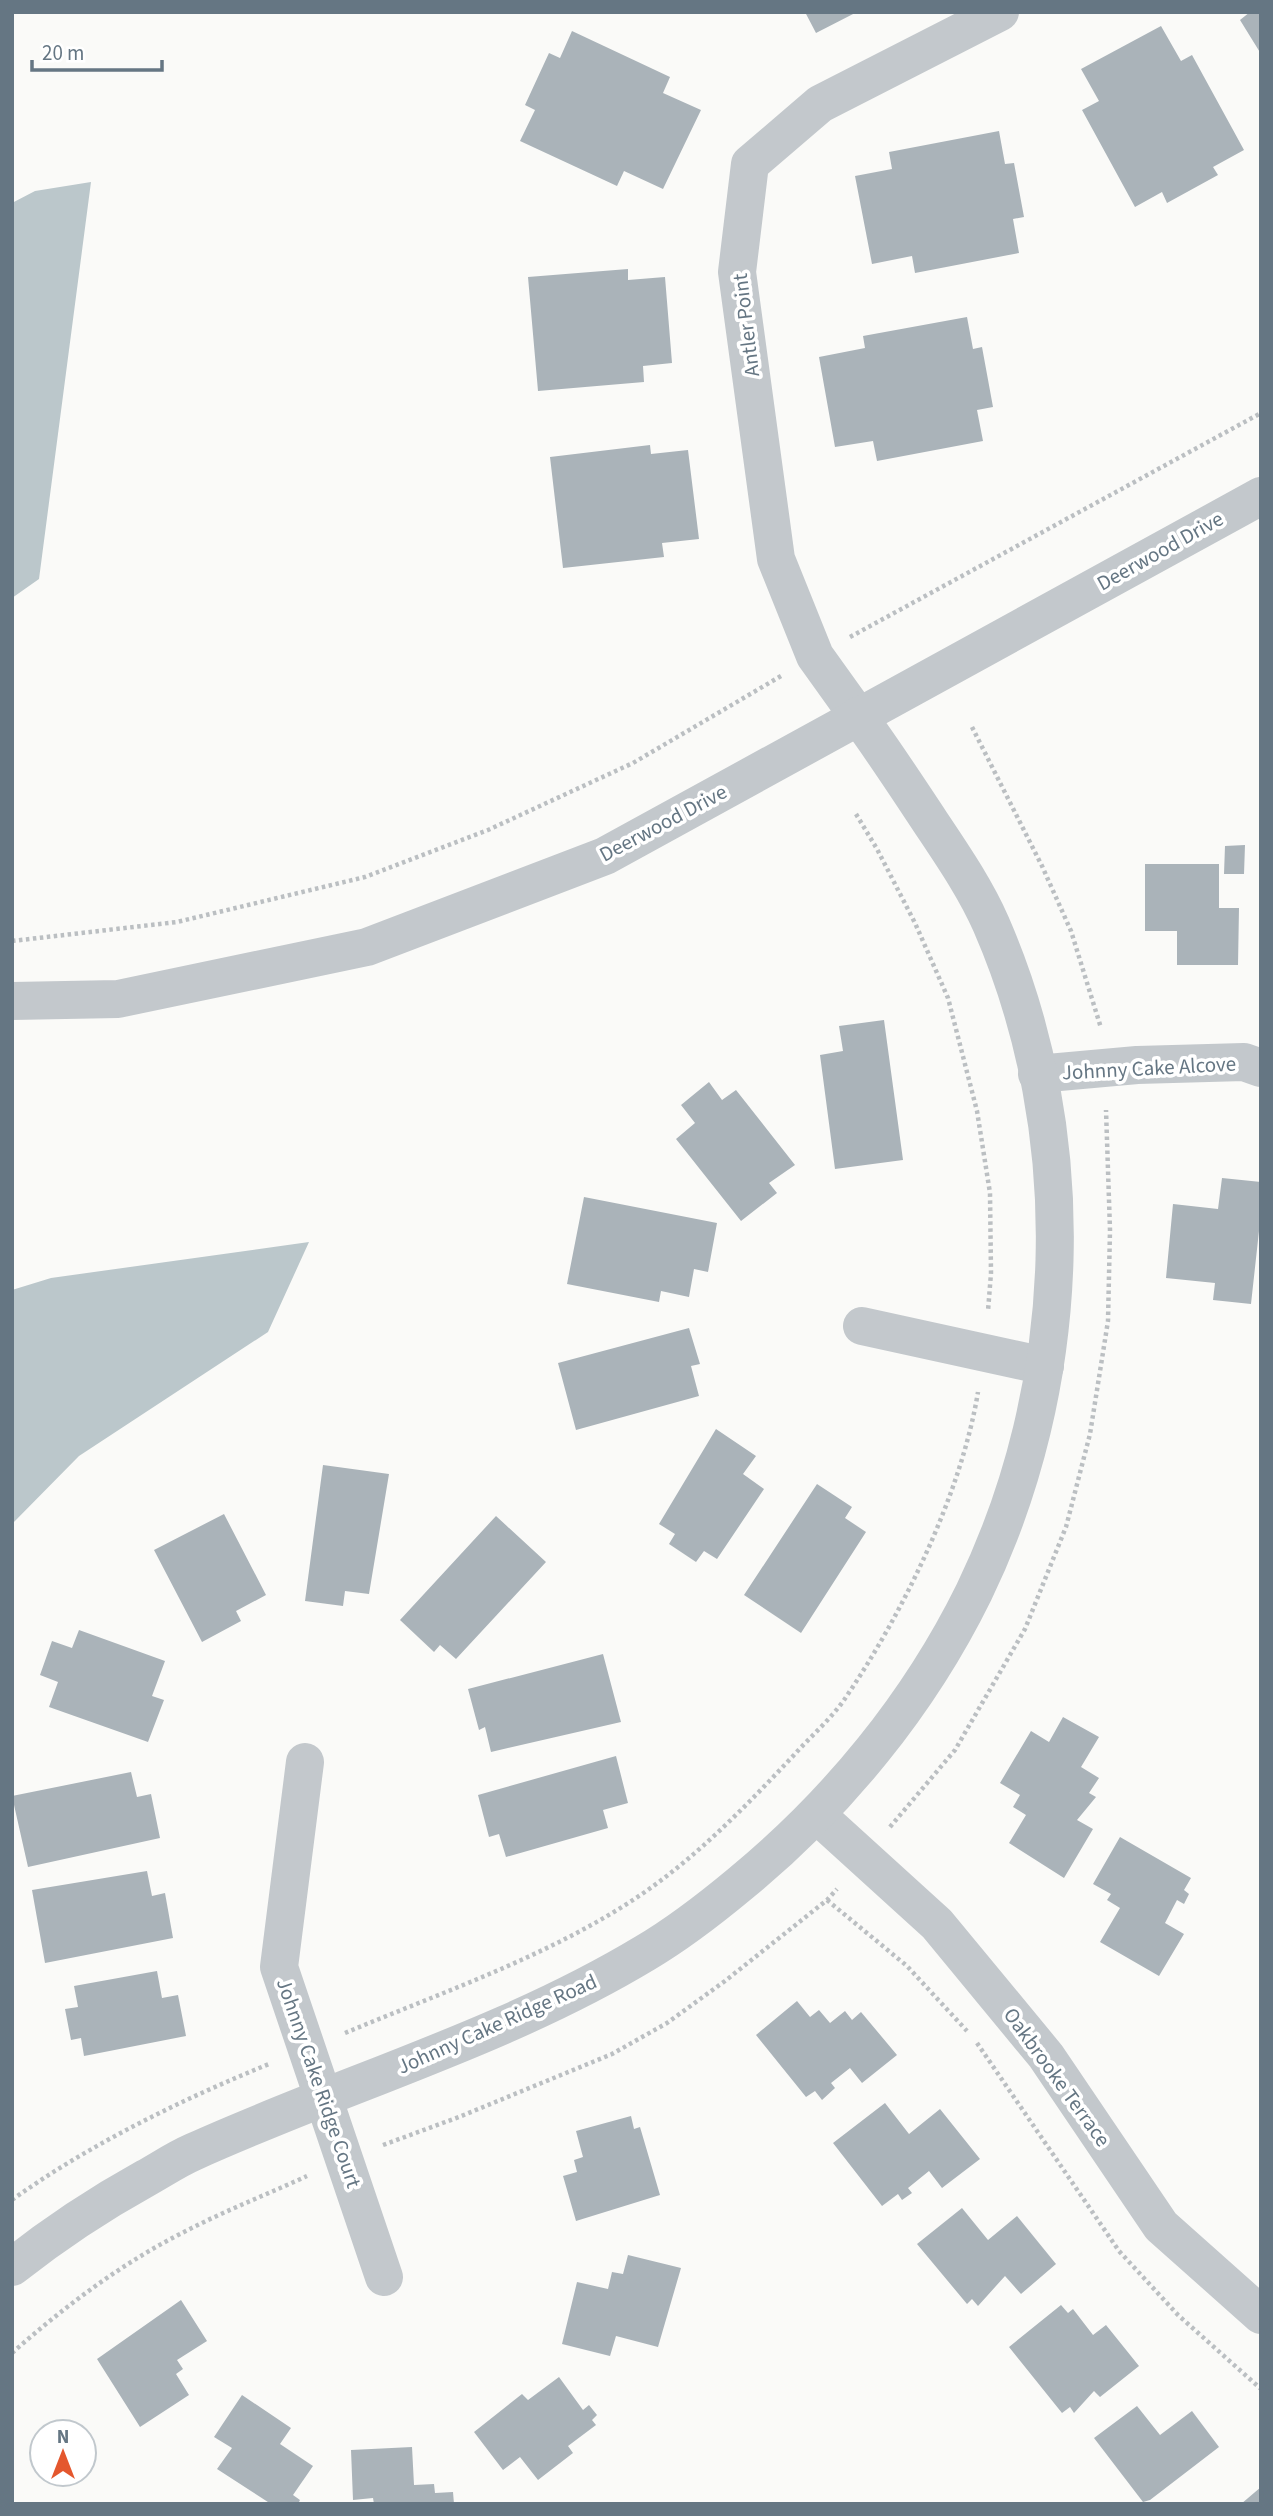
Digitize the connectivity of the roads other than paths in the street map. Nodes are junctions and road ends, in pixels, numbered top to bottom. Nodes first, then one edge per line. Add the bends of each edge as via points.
1 (1000, 12) edge
2 (1261, 496) edge
3 (858, 716) junction
4 (12, 1001) edge
5 (1261, 1068) edge
6 (1037, 1074) junction
7 (862, 1326) dead end
8 (1045, 1366) junction
9 (304, 1762) dead end
10 (817, 1815) junction
11 (324, 2098) junction
12 (12, 2267) edge
13 (384, 2277) dead end
14 (1261, 2315) edge

1 - 3 street, Antler Point via 820,104 750,164 737,272 776,559 815,656
2 - 3 street, Deerwood Drive
3 - 4 street, Deerwood Drive via 605,856 367,947 118,999
3 - 6 street, Johnny Cake Ridge Road via 968,877 1012,980
5 - 6 street, Johnny Cake Alcove via 1244,1062
6 - 8 street, Johnny Cake Ridge Road via 1051,1157 1054,1212 1052,1308
7 - 8 street
8 - 10 street, Johnny Cake Ridge Road via 1011,1502 973,1592 888,1730
9 - 11 street, Johnny Cake Ridge Court via 279,1967
10 - 11 street, Johnny Cake Ridge Road via 715,1905 607,1976 515,2021
10 - 14 street, Oakbrooke Terrace via 937,1924 1046,2056 1161,2226
11 - 12 street, Johnny Cake Ridge Road via 189,2154 56,2231
11 - 13 street, Johnny Cake Ridge Court

